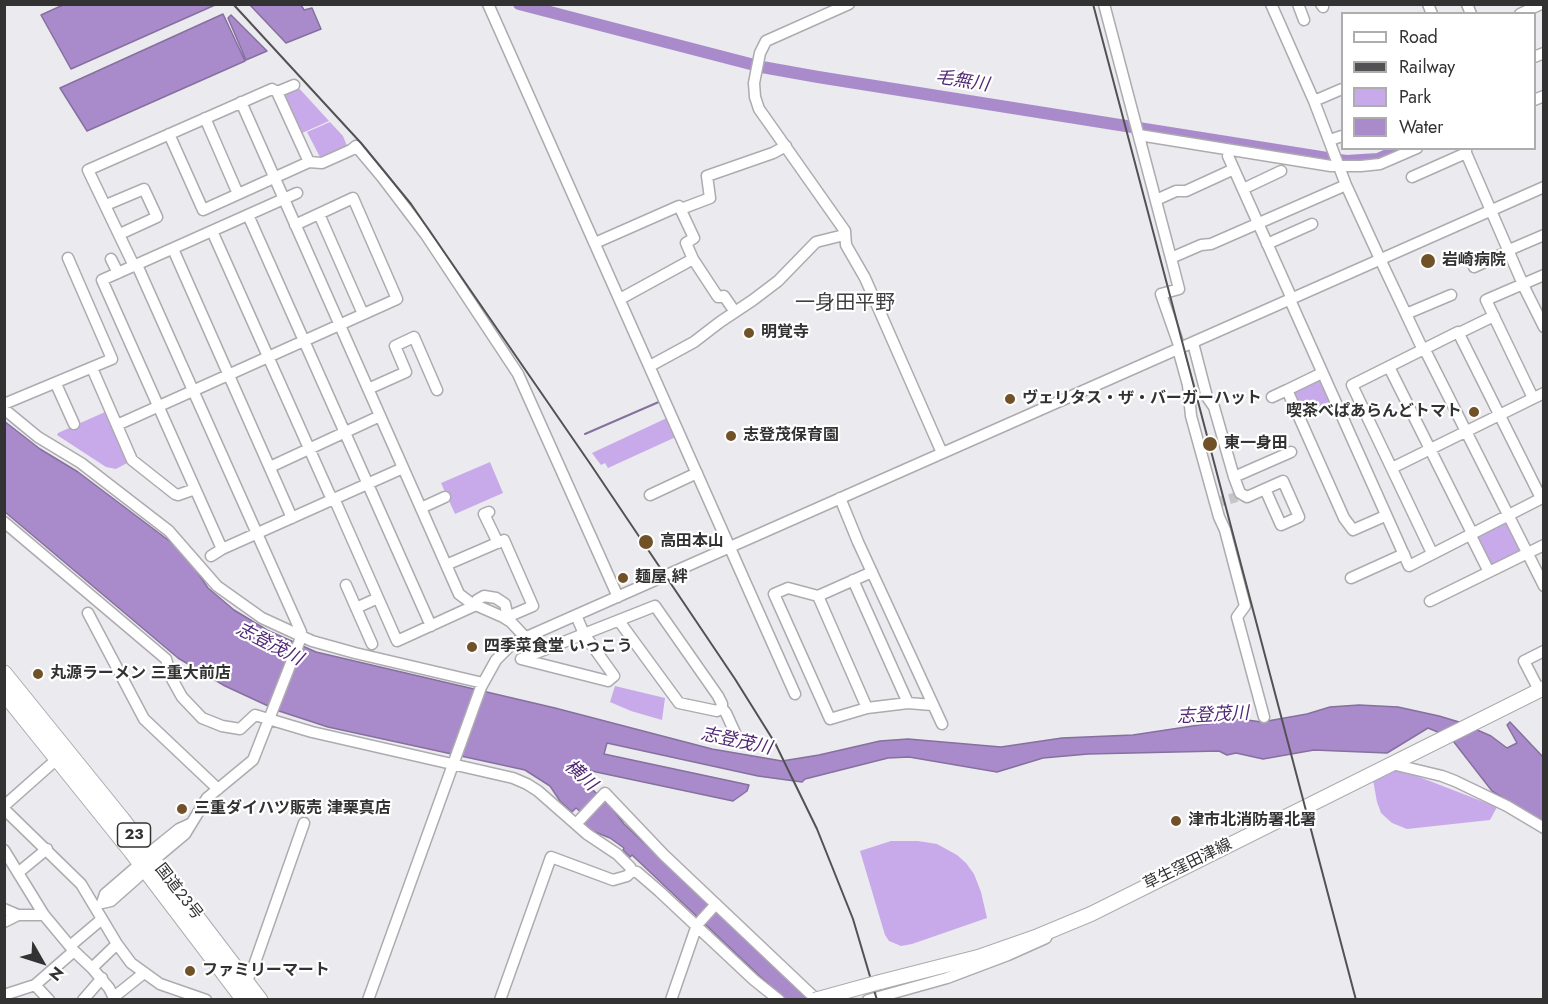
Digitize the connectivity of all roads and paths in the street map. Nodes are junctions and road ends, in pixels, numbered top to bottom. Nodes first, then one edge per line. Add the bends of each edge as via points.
1 (488, 4) edge
2 (849, 4) edge
3 (1104, 4) edge
4 (1272, 4) edge
5 (1298, 4) edge
6 (1541, 4) edge
7 (1524, 12) edge
8 (1304, 20) dead end
9 (294, 85) dead end
10 (1341, 89) edge
11 (277, 92) junction
12 (241, 102) junction
13 (1314, 102) junction
14 (205, 118) junction
15 (169, 134) junction
16 (1139, 135) junction
17 (1341, 136) edge
18 (1330, 140) junction
19 (786, 146) junction
20 (1412, 150) edge
21 (1466, 151) edge
22 (1228, 156) dead end
23 (309, 162) junction
24 (1339, 166) junction
25 (1234, 169) junction
26 (1281, 171) dead end
27 (1412, 177) dead end
28 (274, 178) junction
29 (1346, 185) junction
30 (1544, 187) edge
31 (1243, 189) junction
32 (297, 192) dead end
33 (238, 194) junction
34 (283, 199) junction
35 (1156, 200) junction
36 (106, 205) junction
37 (681, 209) junction
38 (1491, 210) junction
39 (319, 214) junction
40 (248, 215) junction
41 (1258, 223) junction
42 (1312, 224) dead end
43 (295, 225) junction
44 (212, 231) junction
45 (120, 234) junction
46 (844, 235) junction
47 (1544, 235) edge
48 (595, 243) junction
49 (1267, 244) junction
50 (173, 249) junction
51 (1509, 251) junction
52 (68, 258) dead end
53 (1171, 258) junction
54 (111, 259) dead end
55 (693, 259) junction
56 (1380, 259) junction
57 (135, 265) junction
58 (1474, 267) dead end
59 (118, 273) junction
60 (1544, 275) edge
61 (1524, 284) junction
62 (1451, 295) dead end
63 (620, 299) junction
64 (1291, 299) junction
65 (735, 312) junction
66 (363, 314) junction
67 (1406, 314) junction
68 (1494, 316) junction
69 (340, 325) junction
70 (1544, 327) edge
71 (1459, 333) junction
72 (304, 341) junction
73 (1193, 343) junction
74 (1179, 348) junction
75 (1423, 350) junction
76 (268, 357) junction
77 (650, 366) junction
78 (1389, 367) junction
79 (92, 368) junction
80 (1322, 373) junction
81 (229, 374) junction
82 (56, 384) junction
83 (368, 389) junction
84 (193, 390) junction
85 (437, 390) dead end
86 (1287, 390) junction
87 (1538, 395) edge
88 (1207, 397) junction
89 (1272, 397) dead end
90 (1190, 401) junction
91 (4, 404) edge
92 (158, 406) junction
93 (4, 409) edge
94 (1500, 415) junction
95 (380, 416) junction
96 (74, 424) dead end
97 (117, 424) junction
98 (345, 432) junction
99 (1466, 432) junction
100 (309, 449) junction
101 (1430, 449) junction
102 (1291, 452) dead end
103 (942, 453) junction
104 (270, 467) junction
105 (403, 468) junction
106 (1392, 468) junction
107 (697, 473) junction
108 (1234, 477) junction
109 (368, 484) junction
110 (195, 489) junction
111 (1265, 489) dead end
112 (650, 495) dead end
113 (445, 497) dead end
114 (840, 498) junction
115 (333, 500) junction
116 (1542, 500) edge
117 (421, 508) junction
118 (1508, 515) junction
119 (1386, 516) junction
120 (292, 518) junction
121 (485, 518) dead end
122 (4, 522) edge
123 (257, 533) junction
124 (1471, 533) junction
125 (498, 543) junction
126 (1544, 545) edge
127 (730, 547) junction
128 (222, 549) junction
129 (1432, 553) junction
130 (1527, 553) junction
131 (1404, 554) junction
132 (211, 556) dead end
133 (446, 565) junction
134 (872, 572) junction
135 (1489, 572) junction
136 (1351, 578) dead end
137 (853, 580) junction
138 (346, 585) dead end
139 (1544, 586) edge
140 (818, 596) junction
141 (618, 597) junction
142 (378, 598) junction
143 (1430, 601) dead end
144 (476, 605) junction
145 (356, 608) junction
146 (88, 613) dead end
147 (576, 615) junction
148 (505, 618) junction
149 (619, 621) junction
150 (431, 626) junction
151 (584, 634) junction
152 (525, 637) junction
153 (300, 638) junction
154 (372, 644) dead end
155 (1544, 651) edge
156 (501, 654) junction
157 (521, 659) junction
158 (4, 673) edge
159 (482, 685) junction
160 (1541, 689) edge
161 (4, 693) edge
162 (795, 694) dead end
163 (908, 703) junction
164 (932, 705) junction
165 (722, 708) junction
166 (867, 708) junction
167 (1264, 717) dead end
168 (269, 719) junction
169 (942, 724) dead end
170 (736, 735) dead end
171 (57, 759) junction
172 (1397, 761) junction
173 (453, 763) junction
174 (218, 789) junction
175 (4, 808) edge
176 (304, 824) dead end
177 (576, 824) junction
178 (1544, 828) edge
179 (48, 849) junction
180 (6, 855) edge
181 (147, 862) junction
182 (632, 871) junction
183 (19, 872) junction
184 (716, 904) junction
185 (99, 905) junction
186 (4, 909) edge
187 (18, 915) junction
188 (44, 915) junction
189 (102, 919) junction
190 (4, 922) edge
191 (697, 925) junction
192 (1055, 928) junction
193 (117, 944) junction
194 (72, 948) junction
195 (92, 968) junction
196 (144, 973) junction
197 (102, 978) junction
198 (246, 981) junction
199 (34, 985) junction
200 (872, 989) edge
201 (4, 995) edge
202 (114, 998) edge
203 (49, 999) edge
204 (83, 999) edge
205 (206, 999) edge
206 (244, 999) edge
207 (260, 999) edge
208 (368, 999) edge
209 (500, 999) edge
210 (671, 999) edge
211 (779, 999) edge
212 (817, 999) edge

1 - 48 street
2 - 19 street via 770,39 759,53 755,97 759,109
3 - 16 street
4 - 13 street
5 - 8 street
6 - 7 street
9 - 11 street
10 - 13 street
11 - 12 street via 272,89
11 - 23 street
12 - 14 street
12 - 28 street
13 - 18 street
14 - 15 street
14 - 33 street
15 - 33 street via 203,210
15 - 36 street via 88,170
16 - 24 street
16 - 35 street
17 - 18 street
18 - 24 street
19 - 37 street via 707,176 710,198
19 - 46 street
20 - 24 street via 1380,164
21 - 27 street
21 - 38 street
22 - 25 street
23 - 28 street
23 - 141 street via 321,163 356,146 426,235 518,374
24 - 29 street
25 - 31 street
25 - 35 street
26 - 31 street
28 - 33 street
28 - 34 street
29 - 41 street
29 - 56 street
30 - 38 street
31 - 41 street
32 - 34 street
34 - 40 street
34 - 43 street
35 - 53 street
36 - 45 street
36 - 45 street via 144,189 157,217
37 - 48 street via 680,206
37 - 55 street via 694,238 686,243
38 - 51 street
38 - 56 street
39 - 43 street
39 - 66 street
39 - 66 street via 352,198 397,299
40 - 44 street
40 - 72 street
41 - 49 street
41 - 53 street
42 - 49 street
43 - 69 street
44 - 50 street
44 - 76 street
45 - 57 street
46 - 65 street via 816,242 778,280
46 - 103 street
47 - 51 street
48 - 63 street
49 - 64 street
50 - 57 street
50 - 81 street
51 - 58 street
51 - 61 street
52 - 79 street via 112,359
53 - 74 street via 1179,289 1161,294
54 - 59 street
55 - 63 street
55 - 65 street via 718,297 724,296
56 - 64 street
56 - 67 street
57 - 59 street
57 - 84 street
59 - 92 street via 102,280
60 - 61 street
61 - 68 street via 1486,300
61 - 70 street
62 - 67 street
63 - 77 street
64 - 73 street
64 - 80 street
65 - 77 street via 694,342
66 - 69 street
67 - 75 street
68 - 71 street
68 - 87 street
69 - 72 street
69 - 83 street
71 - 75 street
71 - 94 street
72 - 76 street
72 - 98 street
73 - 74 street
73 - 88 street
74 - 90 street
74 - 103 street
75 - 78 street
75 - 99 street
76 - 81 street
76 - 100 street
77 - 107 street
78 - 101 street
78 - 106 street via 1352,385
79 - 82 street
79 - 97 street
80 - 86 street
80 - 119 street
81 - 84 street
81 - 104 street
82 - 91 street
82 - 96 street
83 - 85 street via 406,372 395,346 414,337
83 - 95 street
84 - 92 street
84 - 123 street
86 - 89 street
86 - 119 street via 1344,518 1353,530
87 - 94 street
88 - 90 street
88 - 108 street via 1214,407
90 - 167 street via 1245,606 1237,617
92 - 97 street
92 - 110 street
93 - 153 street via 169,531 226,594
94 - 99 street
94 - 116 street
95 - 98 street
95 - 105 street
97 - 110 street via 132,460 175,494
98 - 100 street
98 - 109 street
99 - 101 street
99 - 118 street
100 - 104 street
100 - 115 street
101 - 106 street
101 - 124 street
102 - 108 street
103 - 114 street
104 - 120 street
105 - 109 street
105 - 117 street
106 - 129 street
107 - 112 street
107 - 127 street
108 - 111 street via 1238,495 1246,497
109 - 115 street
109 - 150 street
110 - 128 street
113 - 117 street
114 - 127 street
114 - 134 street
115 - 120 street
115 - 142 street
116 - 118 street
117 - 133 street
118 - 124 street
118 - 130 street
119 - 131 street
120 - 123 street
121 - 125 street
122 - 168 street via 166,659 182,697 202,718 240,729 255,715
123 - 128 street
123 - 153 street via 301,632
124 - 129 street
124 - 135 street
125 - 133 street
125 - 148 street via 504,540 533,606
126 - 130 street
127 - 141 street
127 - 162 street
128 - 132 street
129 - 131 street via 1409,566
130 - 135 street
130 - 139 street
131 - 136 street
133 - 144 street via 459,594
134 - 137 street
134 - 164 street
135 - 143 street
137 - 140 street
137 - 163 street
138 - 145 street
140 - 166 street
140 - 166 street via 788,588 774,594 830,718
141 - 147 street
142 - 145 street
142 - 150 street via 397,641
144 - 148 street via 480,597 496,598 507,609
144 - 150 street
145 - 154 street
146 - 174 street via 144,719
147 - 151 street
147 - 152 street
148 - 152 street
149 - 151 street
149 - 165 street via 679,703 717,711
149 - 165 street via 655,606 718,696
151 - 157 street
151 - 157 street via 614,676 609,681
152 - 156 street
153 - 159 street
153 - 168 street
155 - 160 street via 1524,661
156 - 157 street
156 - 159 street
158 - 181 highway, 国道23号 / 23
159 - 173 street
160 - 172 main road, 草生窪田津線
161 - 171 highway, 国道23号 / 23
163 - 164 street
163 - 166 street
164 - 169 street
165 - 170 street
168 - 173 street
168 - 174 street via 253,760
171 - 175 street
171 - 181 highway, 国道23号 / 23
172 - 178 street via 1455,781
172 - 192 main road, 草生窪田津線 via 1091,914
173 - 177 street via 527,784
173 - 208 street
174 - 181 street via 190,824 179,829
175 - 179 street
176 - 198 street
177 - 182 street via 618,854
177 - 184 street via 605,794
179 - 183 street
179 - 185 street
180 - 183 street
181 - 185 street via 111,900
181 - 198 highway, 国道23号 / 23
181 - 206 highway, 国道23号 / 23
182 - 191 street
182 - 209 street via 613,880 551,857
183 - 188 street
184 - 191 street
184 - 212 street
185 - 189 street
186 - 187 street
187 - 188 street
187 - 190 street
188 - 194 street
189 - 193 street
189 - 194 street
191 - 210 street
191 - 211 street
192 - 200 main road, 草生窪田津線 via 978,957
192 - 200 street via 1055,933 1008,955 934,982
193 - 195 street
193 - 196 street
194 - 195 street
194 - 199 street
195 - 197 street
196 - 202 street
196 - 205 street via 160,984
197 - 202 street
197 - 204 street
198 - 207 highway, 国道23号 / 23
199 - 201 street
199 - 203 street
200 - 212 main road, 草生窪田津線

